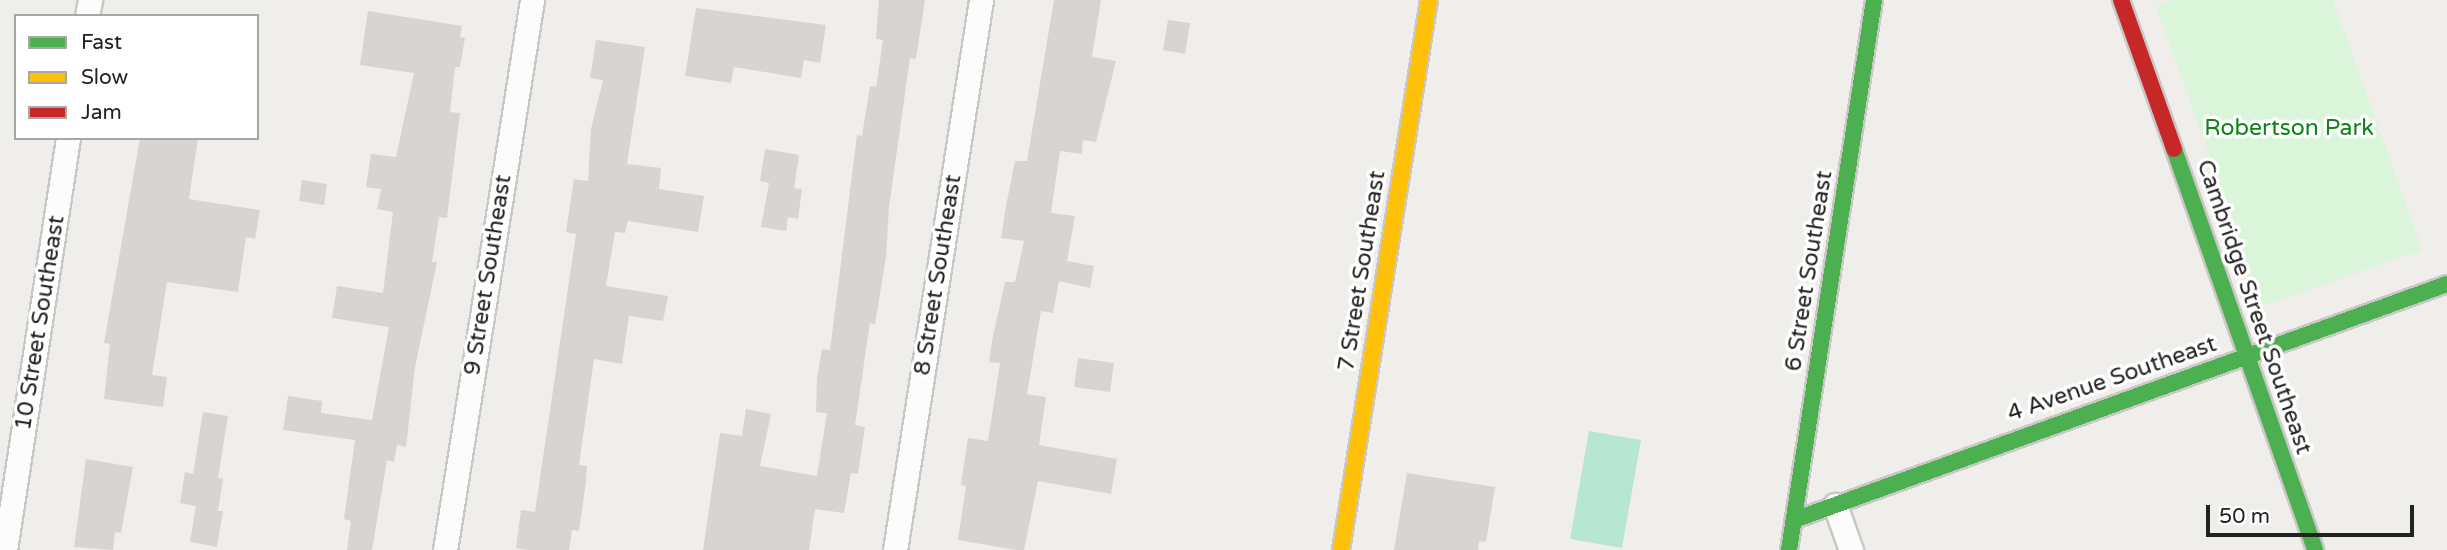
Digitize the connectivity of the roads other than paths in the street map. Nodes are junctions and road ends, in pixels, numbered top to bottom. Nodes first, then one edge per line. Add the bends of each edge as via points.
1 (532, 0) edge
2 (981, 0) edge
3 (1429, 0) edge
4 (1874, 0) edge
5 (2121, 0) edge
6 (68, 140) edge
7 (2447, 284) edge
8 (2248, 355) junction
9 (1835, 505) junction
10 (1794, 520) junction
11 (5, 550) edge
12 (445, 550) edge
13 (895, 550) edge
14 (1340, 550) edge
15 (1789, 550) edge
16 (1851, 550) edge
17 (2315, 550) edge

1 - 12 street, 9 Street Southeast
2 - 13 street, 8 Street Southeast
3 - 14 street, 7 Street Southeast
4 - 10 street, 6 Street Southeast
5 - 8 street, Cambridge Street Southeast
6 - 11 street, 10 Street Southeast
7 - 8 street, 4 Avenue Southeast
8 - 9 street, 4 Avenue Southeast
8 - 17 street, Cambridge Street Southeast
9 - 10 street, 4 Avenue Southeast
9 - 16 street
10 - 15 street, 6 Street Southeast

